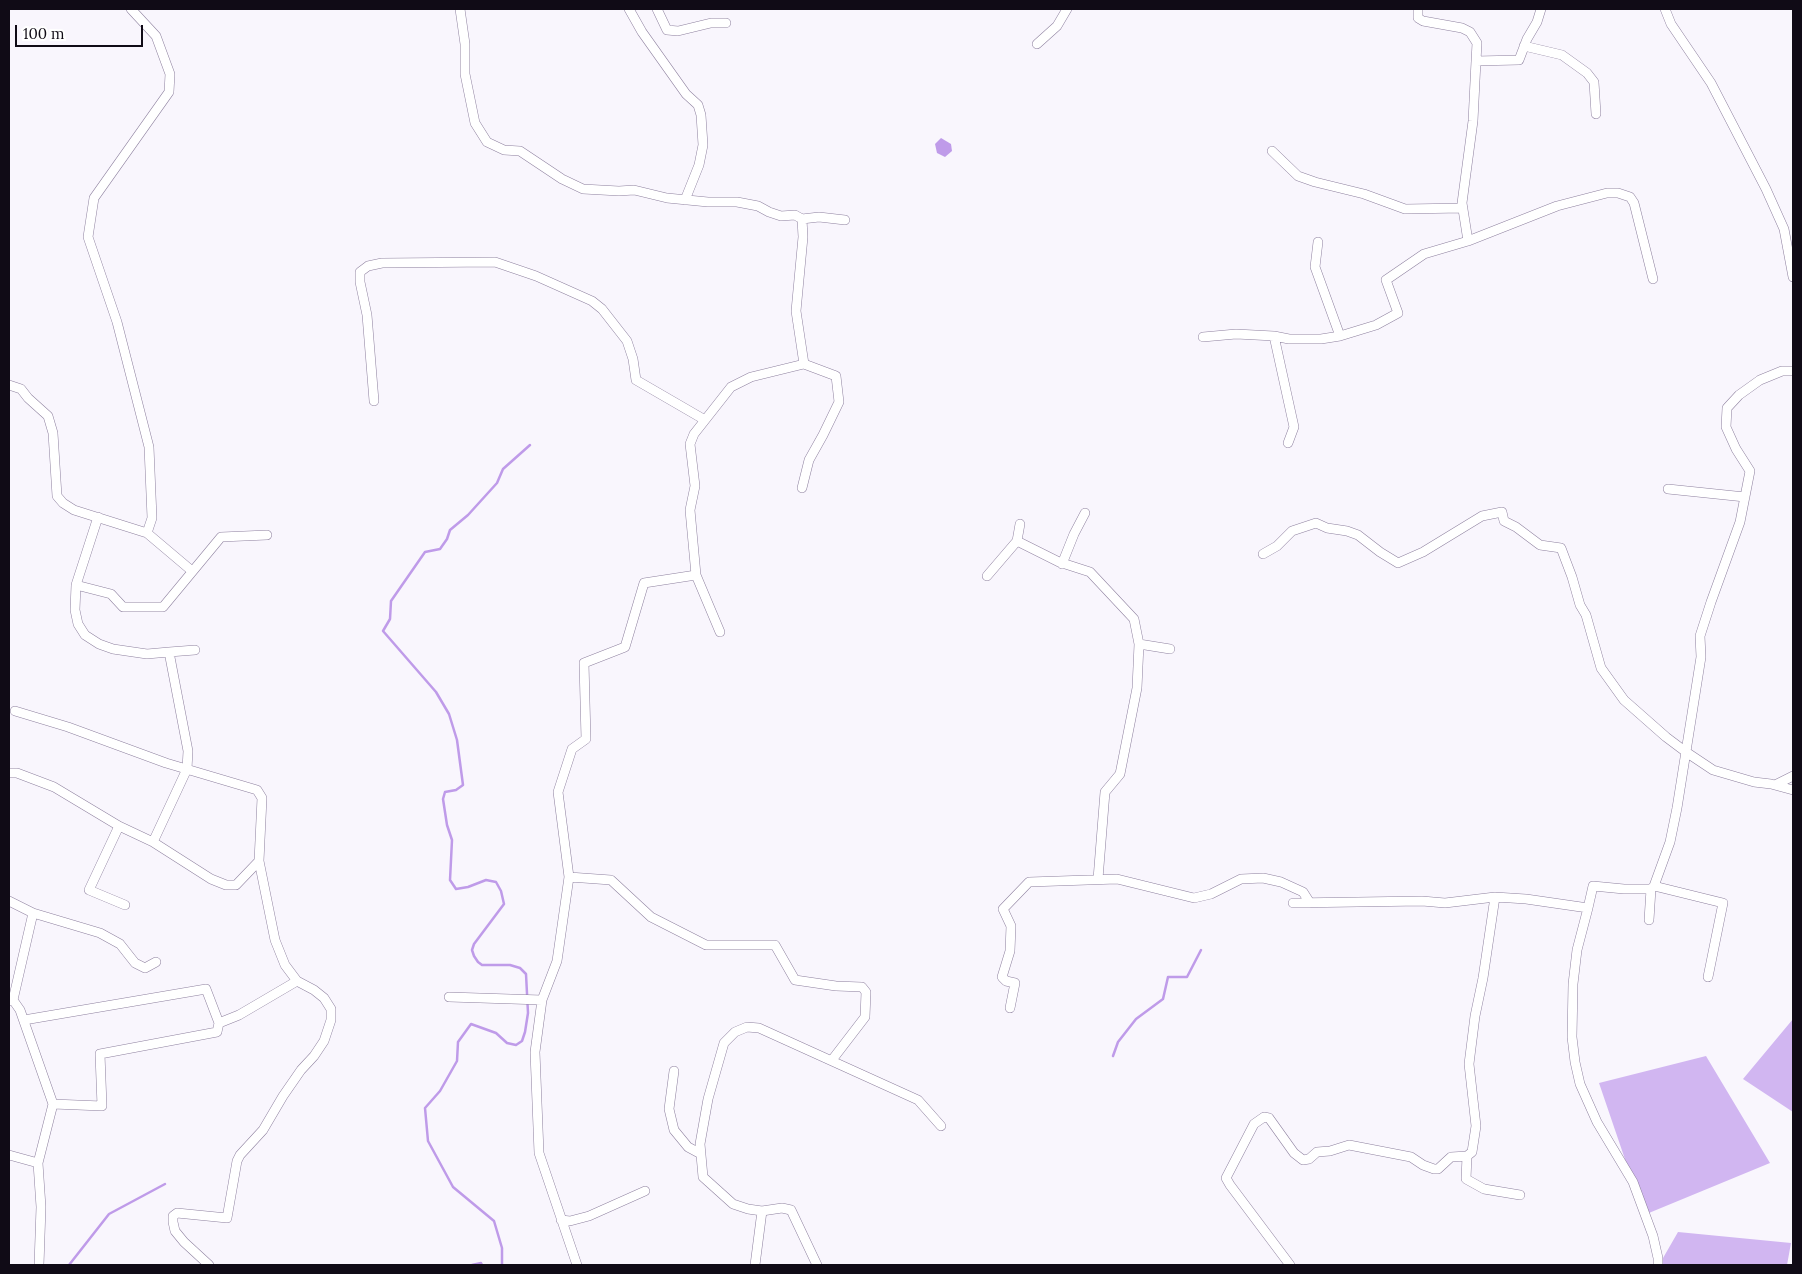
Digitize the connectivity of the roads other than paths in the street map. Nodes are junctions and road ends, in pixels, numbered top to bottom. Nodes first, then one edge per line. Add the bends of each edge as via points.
1 (131, 9) edge
2 (460, 9) edge
3 (629, 9) edge
4 (657, 9) edge
5 (1067, 9) edge
6 (1418, 9) edge
7 (1541, 9) edge
8 (1665, 9) edge
9 (726, 23) dead end
10 (1037, 44) dead end
11 (1524, 46) junction
12 (1476, 61) junction
13 (1596, 114) dead end
14 (1272, 151) dead end
15 (685, 200) junction
16 (1463, 208) junction
17 (802, 219) junction
18 (845, 220) dead end
19 (1468, 241) junction
20 (1318, 242) dead end
21 (1793, 277) edge
22 (1653, 279) dead end
23 (1274, 336) junction
24 (1340, 336) junction
25 (1203, 337) dead end
26 (804, 364) junction
27 (1793, 371) edge
28 (9, 385) edge
29 (374, 401) dead end
30 (705, 420) junction
31 (1288, 443) dead end
32 (802, 488) dead end
33 (1668, 489) dead end
34 (1745, 497) junction
35 (1085, 513) dead end
36 (98, 517) junction
37 (1020, 524) dead end
38 (147, 533) junction
39 (267, 534) dead end
40 (1017, 541) junction
41 (1263, 554) dead end
42 (1062, 564) junction
43 (192, 571) junction
44 (696, 575) junction
45 (987, 576) dead end
46 (76, 585) junction
47 (720, 632) dead end
48 (1139, 644) junction
49 (1170, 649) dead end
50 (195, 650) dead end
51 (170, 652) junction
52 (14, 711) dead end
53 (1686, 752) junction
54 (187, 768) junction
55 (9, 773) edge
56 (1793, 776) edge
57 (1775, 785) junction
58 (1793, 790) edge
59 (119, 826) junction
60 (153, 842) junction
61 (259, 861) junction
62 (569, 878) junction
63 (1098, 879) junction
64 (1653, 888) junction
65 (1495, 897) junction
66 (9, 901) edge
67 (1293, 903) dead end
68 (1310, 903) junction
69 (125, 905) dead end
70 (1588, 908) junction
71 (33, 913) junction
72 (1649, 920) dead end
73 (156, 962) dead end
74 (1708, 977) dead end
75 (297, 981) junction
76 (449, 997) dead end
77 (11, 1000) edge
78 (538, 1000) junction
79 (1010, 1008) dead end
80 (24, 1020) junction
81 (219, 1023) junction
82 (832, 1060) junction
83 (674, 1071) dead end
84 (53, 1104) junction
85 (941, 1126) dead end
86 (701, 1154) junction
87 (9, 1155) edge
88 (1467, 1156) junction
89 (38, 1163) junction
90 (644, 1191) dead end
91 (1520, 1195) dead end
92 (762, 1211) junction
93 (561, 1220) junction
94 (39, 1265) edge
95 (209, 1265) edge
96 (576, 1265) edge
97 (755, 1265) edge
98 (817, 1265) edge
99 (1290, 1265) edge
100 (1658, 1265) edge

1 - 38 street via 156,36 170,74 169,92 94,198 88,237 117,322 150,447 152,518
2 - 15 street via 465,74 475,124 487,142 504,150 520,151 583,189 634,190
3 - 15 street via 686,94 698,105 701,115 703,144 699,165
4 - 9 street via 667,30
5 - 10 street via 1057,26
6 - 12 street via 1418,18 1422,21 1470,32 1477,43
7 - 11 street
8 - 21 street via 1671,24 1711,83 1766,189 1784,229
11 - 12 street via 1519,60
11 - 13 street via 1562,56 1587,73 1594,82
12 - 16 street
14 - 16 street via 1298,176 1405,209
15 - 17 street via 737,202 758,206 781,216 795,214
16 - 19 street
17 - 18 street
17 - 26 street via 796,311
19 - 22 street via 1558,206 1618,193 1630,197 1634,204
19 - 24 street via 1424,254 1386,280 1398,313 1376,325
20 - 24 street via 1315,267
23 - 24 street via 1321,340
23 - 25 street via 1236,334
23 - 31 street via 1294,427
26 - 30 street via 751,377 731,387
26 - 32 street via 836,376 839,402 809,460
27 - 34 street via 1782,371 1760,380 1727,408 1726,427 1750,471
28 - 36 street via 21,389 48,416 53,433 57,496 74,510
29 - 30 street via 360,272 368,266 382,263 495,262 592,301 627,341 636,380
30 - 44 street via 690,444 695,486 690,510
33 - 34 street
34 - 53 street via 1740,522 1700,636 1701,657
35 - 42 street
36 - 38 street
36 - 46 street
37 - 40 street
38 - 43 street
39 - 43 street via 221,537
40 - 42 street
40 - 45 street
41 - 53 street via 1292,531 1316,524 1358,535 1398,562 1423,552 1482,516 1502,512 1504,521 1540,545 1561,548 1586,615 1601,668 1624,700
42 - 48 street via 1090,572 1134,619
43 - 46 street via 163,607 123,606 111,594
44 - 47 street
44 - 62 street via 644,583 625,647 584,663 586,739 572,749 558,792
46 - 51 street via 75,610 85,636 113,649 147,654
48 - 49 street
48 - 63 street via 1137,688 1120,774 1105,792
50 - 51 street
51 - 54 street via 188,751
52 - 54 street
53 - 57 street via 1713,770
53 - 64 street via 1670,842
54 - 60 street
54 - 61 street via 258,790 262,798
55 - 59 street via 54,787
56 - 57 street
57 - 58 street
59 - 60 street
59 - 69 street via 90,890
60 - 61 street via 226,886 236,885
61 - 75 street via 275,940 285,965
62 - 78 street via 557,961
62 - 82 street via 610,880 651,917 706,945 775,945 795,980 862,987 866,992 865,1017
63 - 68 street via 1116,879 1194,898 1211,894 1241,879 1263,878 1282,882 1303,892
63 - 79 street via 1030,882 1002,909 1011,926 1010,951 1002,977 1015,983
64 - 70 street via 1593,886
64 - 72 street
64 - 74 street via 1723,903
65 - 68 street via 1445,903
65 - 70 street
65 - 88 street via 1469,1064 1476,1126 1472,1152
66 - 71 street
67 - 68 street
70 - 100 street via 1577,950 1573,984 1575,1062 1580,1084 1597,1122 1633,1182 1652,1236
71 - 73 street via 100,933 120,944 135,963 145,968
71 - 77 street
75 - 81 street
75 - 95 street via 314,990 331,1009 332,1020 324,1042 283,1096 263,1130 240,1155 227,1218 177,1212 173,1216 175,1231
76 - 78 street
77 - 80 street
78 - 93 street via 535,1052 539,1153
80 - 81 street via 206,989
80 - 84 street
81 - 84 street via 217,1032 100,1054 102,1106
82 - 85 street via 918,1100
82 - 86 street via 759,1028 747,1027 735,1032 724,1043 713,1078 700,1144
83 - 86 street via 669,1109 674,1130 688,1147
84 - 89 street
86 - 92 street via 703,1177 733,1204
87 - 89 street
88 - 91 street via 1466,1178 1484,1189
88 - 99 street via 1451,1158 1434,1169 1411,1158 1349,1145 1317,1152 1303,1160 1294,1153 1269,1118 1264,1117 1254,1124 1226,1178
89 - 94 street via 42,1207
90 - 93 street via 589,1216
92 - 97 street
92 - 98 street via 790,1210
93 - 96 street

